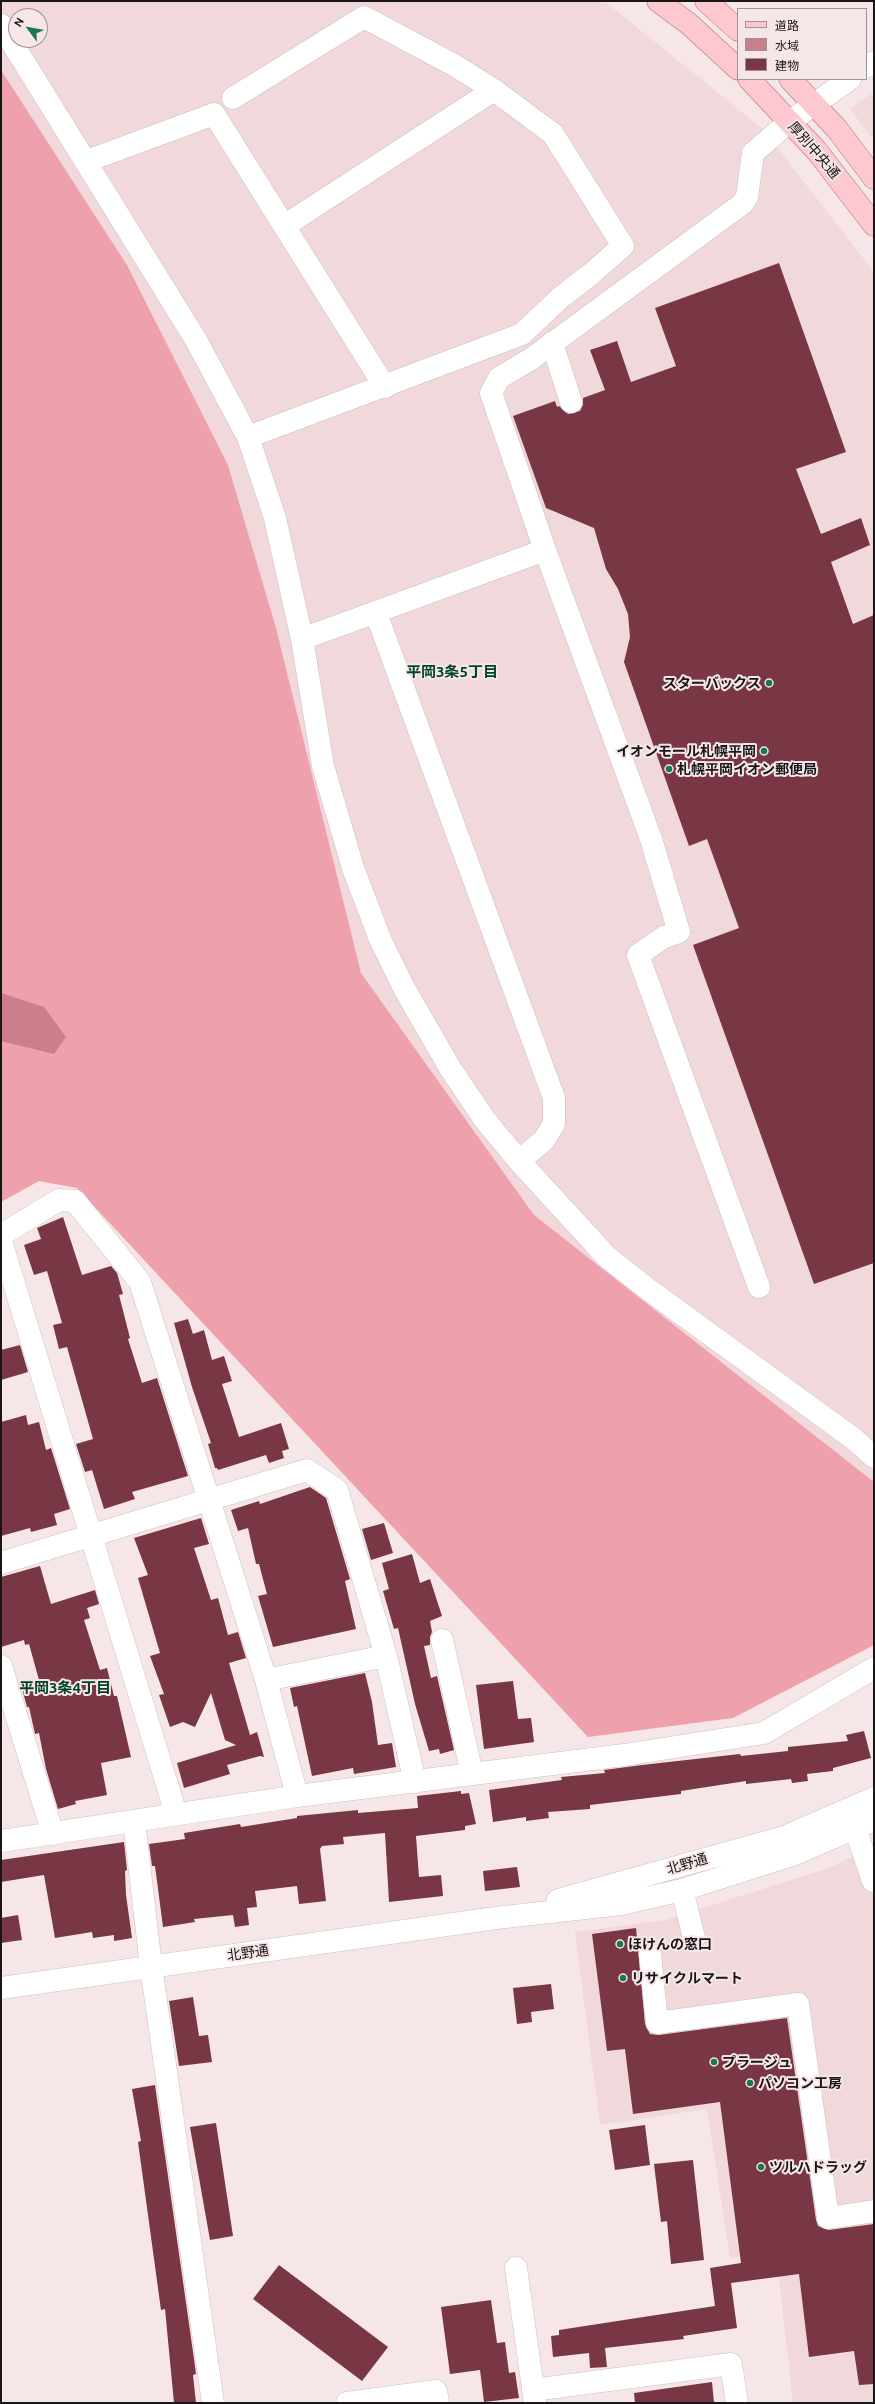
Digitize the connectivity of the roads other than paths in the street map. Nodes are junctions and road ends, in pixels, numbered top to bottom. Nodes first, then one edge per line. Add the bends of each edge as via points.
1 (658, 1) edge
2 (706, 1) edge
3 (1, 25) edge
4 (737, 29) edge
5 (737, 68) edge
6 (750, 80) edge
7 (791, 80) edge
8 (849, 80) edge
9 (494, 90) junction
10 (234, 98) dead end
11 (814, 104) junction
12 (789, 122) junction
13 (87, 161) junction
14 (874, 178) edge
15 (874, 225) edge
16 (284, 226) junction
17 (552, 343) junction
18 (385, 387) junction
19 (571, 402) dead end
20 (248, 437) junction
21 (545, 550) junction
22 (376, 613) junction
23 (302, 639) junction
24 (519, 1162) junction
25 (1, 1235) edge
26 (1, 1241) edge
27 (759, 1287) dead end
28 (874, 1457) edge
29 (209, 1499) junction
30 (92, 1536) junction
31 (1, 1563) edge
32 (442, 1640) dead end
33 (386, 1656) junction
34 (1, 1666) edge
35 (874, 1668) edge
36 (266, 1680) junction
37 (472, 1774) junction
38 (415, 1782) junction
39 (297, 1796) junction
40 (874, 1798) edge
41 (176, 1814) junction
42 (134, 1821) junction
43 (864, 1824) edge
44 (52, 1834) junction
45 (1, 1841) edge
46 (873, 1881) edge
47 (682, 1890) junction
48 (496, 1918) junction
49 (694, 1938) dead end
50 (650, 1954) dead end
51 (151, 1966) junction
52 (1, 1988) edge
53 (874, 2211) edge
54 (516, 2268) dead end
55 (534, 2397) edge
56 (213, 2403) edge
57 (347, 2403) edge
58 (438, 2403) edge
59 (737, 2403) edge

1 - 5 main road via 689,24
2 - 4 main road
3 - 13 street
6 - 12 main road, 厚別中央通
7 - 11 main road, 厚別中央通
8 - 11 street
9 - 10 street via 454,65 364,17
9 - 16 street
9 - 18 street via 553,134 623,246 560,298 522,334
11 - 12 street
11 - 14 main road, 厚別中央通
12 - 15 main road, 厚別中央通 via 816,150
12 - 17 street via 753,153 747,197 742,204
13 - 16 street via 214,114
13 - 20 street via 196,340
16 - 18 street
17 - 19 street
17 - 21 street via 532,359 500,378 491,393
18 - 20 street
20 - 23 street via 275,518
21 - 22 street
21 - 27 street via 651,839 679,932 664,937 638,955
22 - 23 street
22 - 24 street via 554,1098 554,1124 544,1140
23 - 24 street via 323,766 353,868 380,939 404,988 450,1068 485,1120
24 - 28 street via 607,1257 854,1439
25 - 29 street via 60,1200 75,1201 140,1282
26 - 30 street
29 - 30 street
29 - 33 street via 306,1470 336,1490
29 - 36 street
30 - 31 street
30 - 41 street
32 - 37 street
33 - 36 street
33 - 38 street
34 - 44 street
35 - 37 street via 764,1733 624,1755
36 - 39 street
37 - 38 street
38 - 39 street
39 - 41 street
40 - 48 street, 北野通 via 784,1837
41 - 42 street
42 - 44 street
42 - 51 street
43 - 46 street
43 - 47 street, 北野通 via 795,1854
44 - 45 street
47 - 48 street, 北野通 via 621,1904
47 - 49 street
48 - 51 street, 北野通
50 - 53 street via 657,2023 798,2004 828,2218
51 - 52 street, 北野通
51 - 56 street
54 - 55 street
55 - 59 street via 731,2364
57 - 58 street via 436,2391

